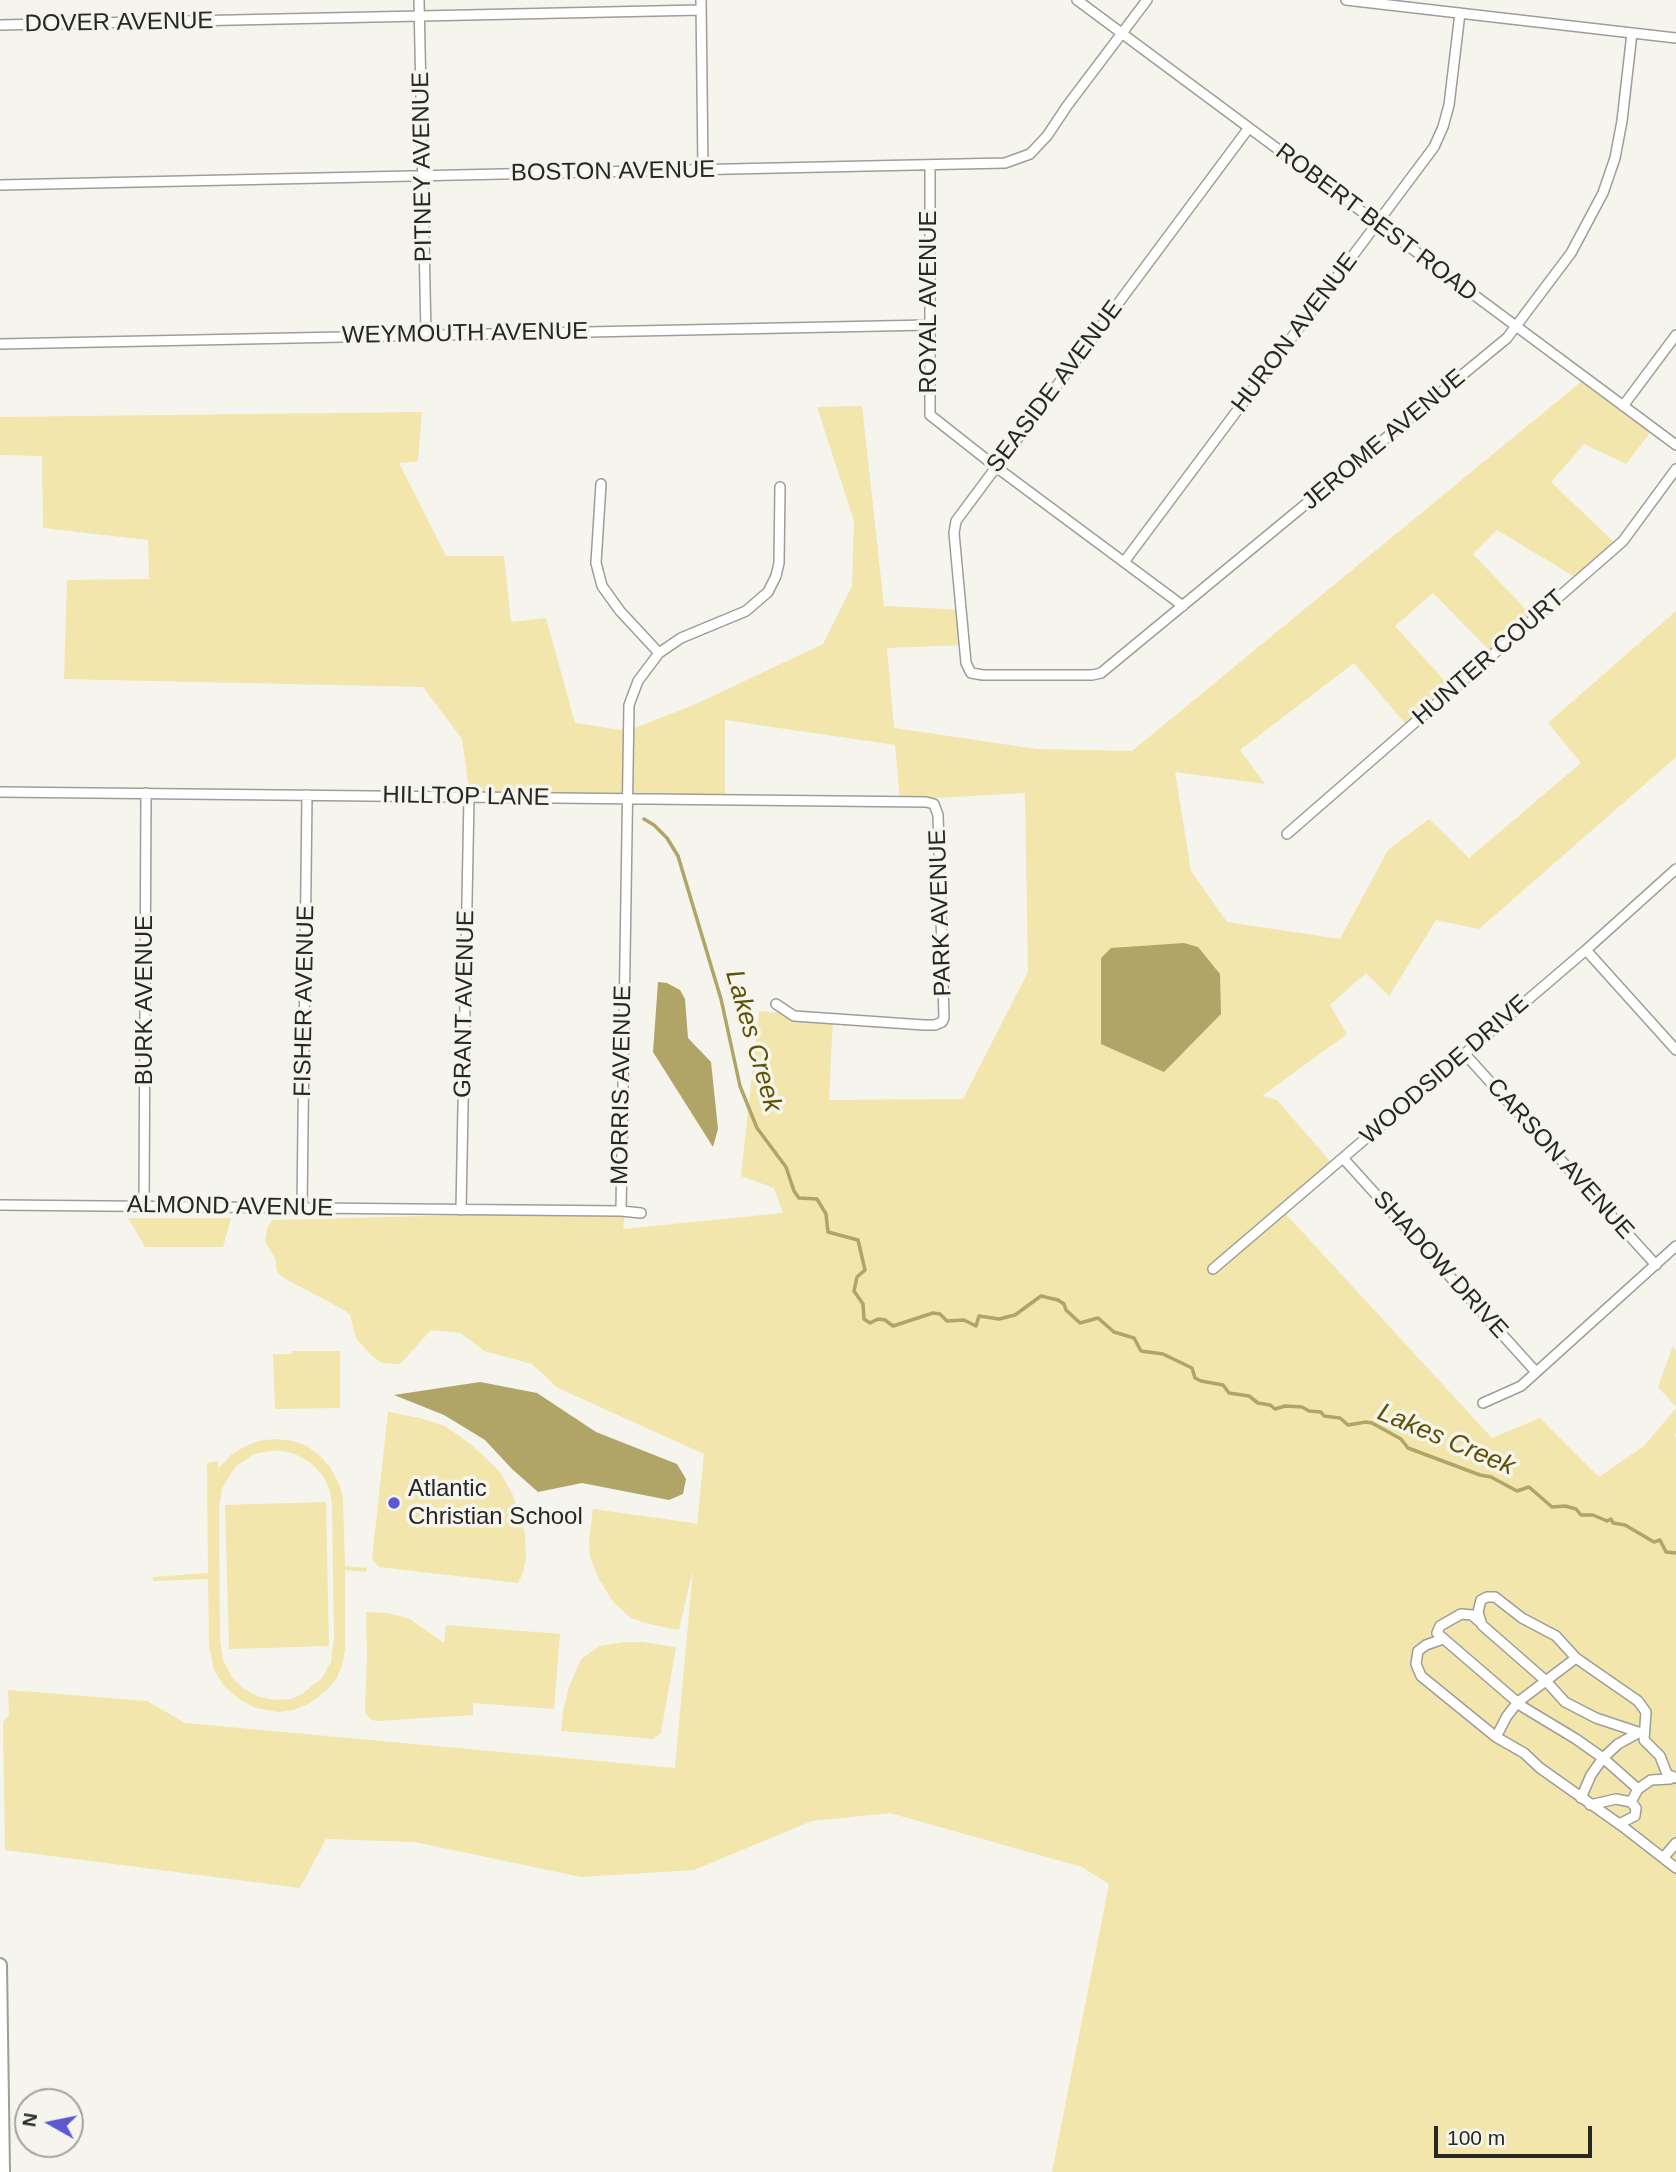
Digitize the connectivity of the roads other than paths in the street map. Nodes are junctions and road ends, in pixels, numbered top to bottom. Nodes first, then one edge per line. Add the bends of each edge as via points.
1 (419, 0) edge
2 (1077, 0) edge
3 (1147, 0) edge
4 (1346, 0) edge
5 (701, 5) edge
6 (1460, 13) junction
7 (420, 16) junction
8 (0, 26) edge
9 (1121, 33) junction
10 (1632, 33) junction
11 (1676, 38) edge
12 (1248, 128) junction
13 (930, 165) junction
14 (703, 170) junction
15 (423, 176) junction
16 (0, 185) edge
17 (1376, 224) junction
18 (929, 325) junction
19 (1516, 327) junction
20 (426, 335) junction
21 (1676, 335) edge
22 (0, 344) edge
23 (1623, 406) junction
24 (1676, 445) edge
25 (996, 467) junction
26 (1676, 469) edge
27 (601, 484) dead end
28 (780, 487) dead end
29 (1124, 562) junction
30 (1183, 606) junction
31 (659, 653) junction
32 (971, 673) joint
33 (0, 792) edge
34 (146, 793) junction
35 (307, 794) junction
36 (469, 798) junction
37 (626, 798) junction
38 (932, 803) joint
39 (1287, 834) dead end
40 (1676, 869) edge
41 (1586, 950) junction
42 (776, 1004) dead end
43 (1676, 1050) edge
44 (1464, 1053) junction
45 (1343, 1158) junction
46 (0, 1205) edge
47 (144, 1207) junction
48 (302, 1208) junction
49 (461, 1210) junction
50 (621, 1211) junction
51 (641, 1213) dead end
52 (1676, 1247) edge
53 (1656, 1265) junction
54 (1213, 1269) dead end
55 (1536, 1372) junction
56 (1483, 1403) dead end
57 (1482, 1625) junction
58 (1443, 1639) junction
59 (1576, 1658) junction
60 (1546, 1681) junction
61 (1518, 1702) junction
62 (1641, 1732) junction
63 (1496, 1737) junction
64 (1603, 1758) junction
65 (1675, 1778) edge
66 (1638, 1789) junction
67 (1581, 1798) junction
68 (1631, 1802) junction
69 (1590, 1805) junction
70 (1619, 1824) junction
71 (1676, 1843) edge
72 (1664, 1857) junction
73 (1676, 1868) edge
74 (0, 1965) edge
75 (3, 2172) edge

1 - 7 street, PITNEY AVENUE
2 - 9 street, ROBERT BEST ROAD
3 - 9 street, BOSTON AVENUE
4 - 6 street
5 - 7 street, DOVER AVENUE
5 - 14 street
6 - 10 street
6 - 17 street, HURON AVENUE via 1443,127
7 - 8 street, DOVER AVENUE
7 - 15 street, PITNEY AVENUE
9 - 12 street, ROBERT BEST ROAD
9 - 13 street, BOSTON AVENUE via 1030,154 1005,163
10 - 11 street
10 - 19 street, JEROME AVENUE via 1622,121 1603,193 1570,253
12 - 17 street, ROBERT BEST ROAD
12 - 25 street, SEASIDE AVENUE
13 - 14 street, BOSTON AVENUE
13 - 18 street, ROYAL AVENUE
14 - 15 street, BOSTON AVENUE
15 - 16 street, BOSTON AVENUE
15 - 20 street, PITNEY AVENUE
17 - 19 street, ROBERT BEST ROAD
17 - 29 street, HURON AVENUE
18 - 20 street, WEYMOUTH AVENUE
18 - 25 street, ROYAL AVENUE via 930,415
19 - 23 street, ROBERT BEST ROAD
19 - 30 street, JEROME AVENUE
20 - 22 street, WEYMOUTH AVENUE
21 - 23 street
23 - 24 street, ROBERT BEST ROAD
25 - 29 street, ROYAL AVENUE
25 - 32 street, SEASIDE AVENUE via 954,525 966,663
26 - 39 street, HUNTER COURT via 1623,541
27 - 31 street via 596,563 602,586
28 - 31 street via 779,563 768,592 746,611 681,638
29 - 30 street, ROYAL AVENUE
30 - 32 street, JEROME AVENUE via 1097,675
31 - 37 street, MORRIS AVENUE via 638,681 629,705
33 - 34 street, HILLTOP LANE
34 - 35 street, HILLTOP LANE
34 - 47 street, BURK AVENUE
35 - 36 street, HILLTOP LANE
35 - 48 street, FISHER AVENUE
36 - 37 street, HILLTOP LANE
36 - 49 street, GRANT AVENUE
37 - 38 street, HILLTOP LANE
37 - 50 street, MORRIS AVENUE
38 - 42 street, PARK AVENUE via 938,815 942,1022 925,1026 794,1016
40 - 41 street, WOODSIDE DRIVE
41 - 43 street
41 - 44 street, WOODSIDE DRIVE
44 - 45 street, WOODSIDE DRIVE
44 - 53 street, CARSON AVENUE
45 - 54 street, WOODSIDE DRIVE
45 - 55 street, SHADOW DRIVE
46 - 47 street, ALMOND AVENUE
47 - 48 street, ALMOND AVENUE
48 - 49 street, ALMOND AVENUE
49 - 50 street, MORRIS AVENUE
50 - 51 street
52 - 53 street
53 - 55 street
55 - 56 street via 1521,1386
57 - 58 street via 1472,1615 1457,1616 1438,1628
57 - 59 street via 1480,1602 1495,1597 1556,1636
57 - 60 street
58 - 61 street
58 - 63 street via 1419,1649 1418,1672
59 - 60 street
59 - 62 street via 1642,1704 1646,1712
60 - 61 street
60 - 62 street via 1567,1704
61 - 63 street
61 - 64 street
62 - 64 street
62 - 65 street via 1660,1756 1667,1774
63 - 67 street
64 - 66 street
64 - 67 street
65 - 66 street via 1651,1780
66 - 68 street
67 - 69 street
68 - 69 street via 1616,1799
68 - 70 street via 1635,1816
69 - 70 street
70 - 72 street
71 - 72 street
72 - 73 street
74 - 75 street

